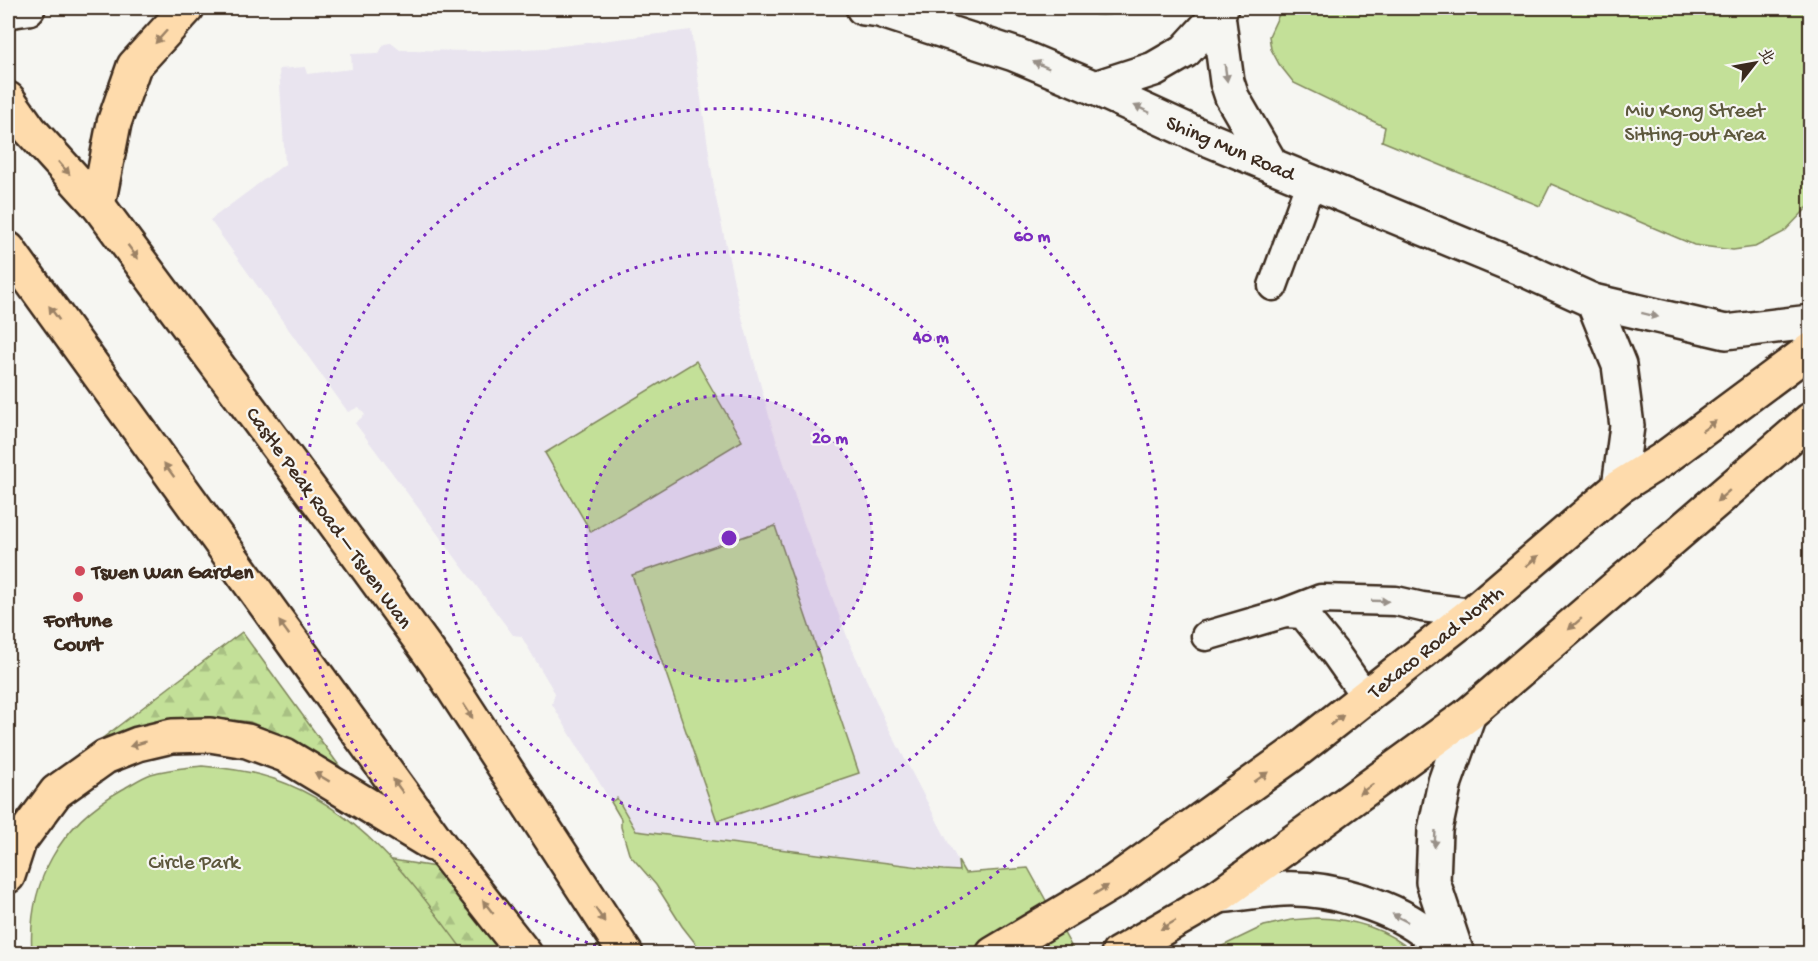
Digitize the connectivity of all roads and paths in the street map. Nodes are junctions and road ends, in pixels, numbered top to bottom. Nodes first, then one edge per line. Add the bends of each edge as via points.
1 (28, 8) edge
2 (187, 8) edge
3 (874, 8) edge
4 (8, 11) edge
5 (1219, 11) edge
6 (1095, 87) junction
7 (8, 99) edge
8 (1272, 166) junction
9 (1311, 181) junction
10 (98, 205) junction
11 (8, 249) edge
12 (1273, 286) dead end
13 (1593, 301) junction
14 (1810, 322) edge
15 (1810, 350) edge
16 (1810, 420) edge
17 (1619, 487) junction
18 (1317, 612) junction
19 (1472, 613) junction
20 (1206, 636) dead end
21 (1366, 697) junction
22 (1469, 714) junction
23 (444, 851) junction
24 (8, 876) edge
25 (1219, 896) junction
26 (525, 954) edge
27 (626, 954) edge
28 (993, 954) edge
29 (1118, 954) edge
30 (1446, 954) edge
31 (1457, 954) edge

1 - 4 main road
2 -> 10 main road via 135,66 114,123
6 -> 3 main road, Shing Mun Road via 1014,54
5 - 6 main road via 1185,51 1154,69
5 -> 8 main road via 1232,97
8 -> 6 main road, Shing Mun Road
7 -> 10 main road, Castle Peak Road – Tsuen Wan via 30,130
8 - 9 main road, Shing Mun Road
9 - 12 lane
9 - 13 main road, Shing Mun Road
10 -> 27 main road, Castle Peak Road – Tsuen Wan via 436,662
23 -> 11 main road
13 -> 14 main road, Shing Mun Road via 1725,332
13 - 17 main road via 1619,365 1627,426
17 -> 15 main road, Texaco Road North via 1662,460
16 -> 22 main road
19 -> 17 main road, Texaco Road North
18 -> 19 lane via 1396,601
18 - 20 lane via 1285,613
18 - 21 lane
19 - 21 main road, Texaco Road North
28 -> 21 main road, Texaco Road North via 1123,875
22 -> 25 main road
22 -> 31 main road via 1445,782 1435,830 1433,882
23 -> 24 main road via 285,755 237,739 172,736 105,757 56,792 19,842
26 -> 23 main road
25 -> 29 main road
30 -> 25 main road via 1430,936 1403,919 1331,892 1284,889

